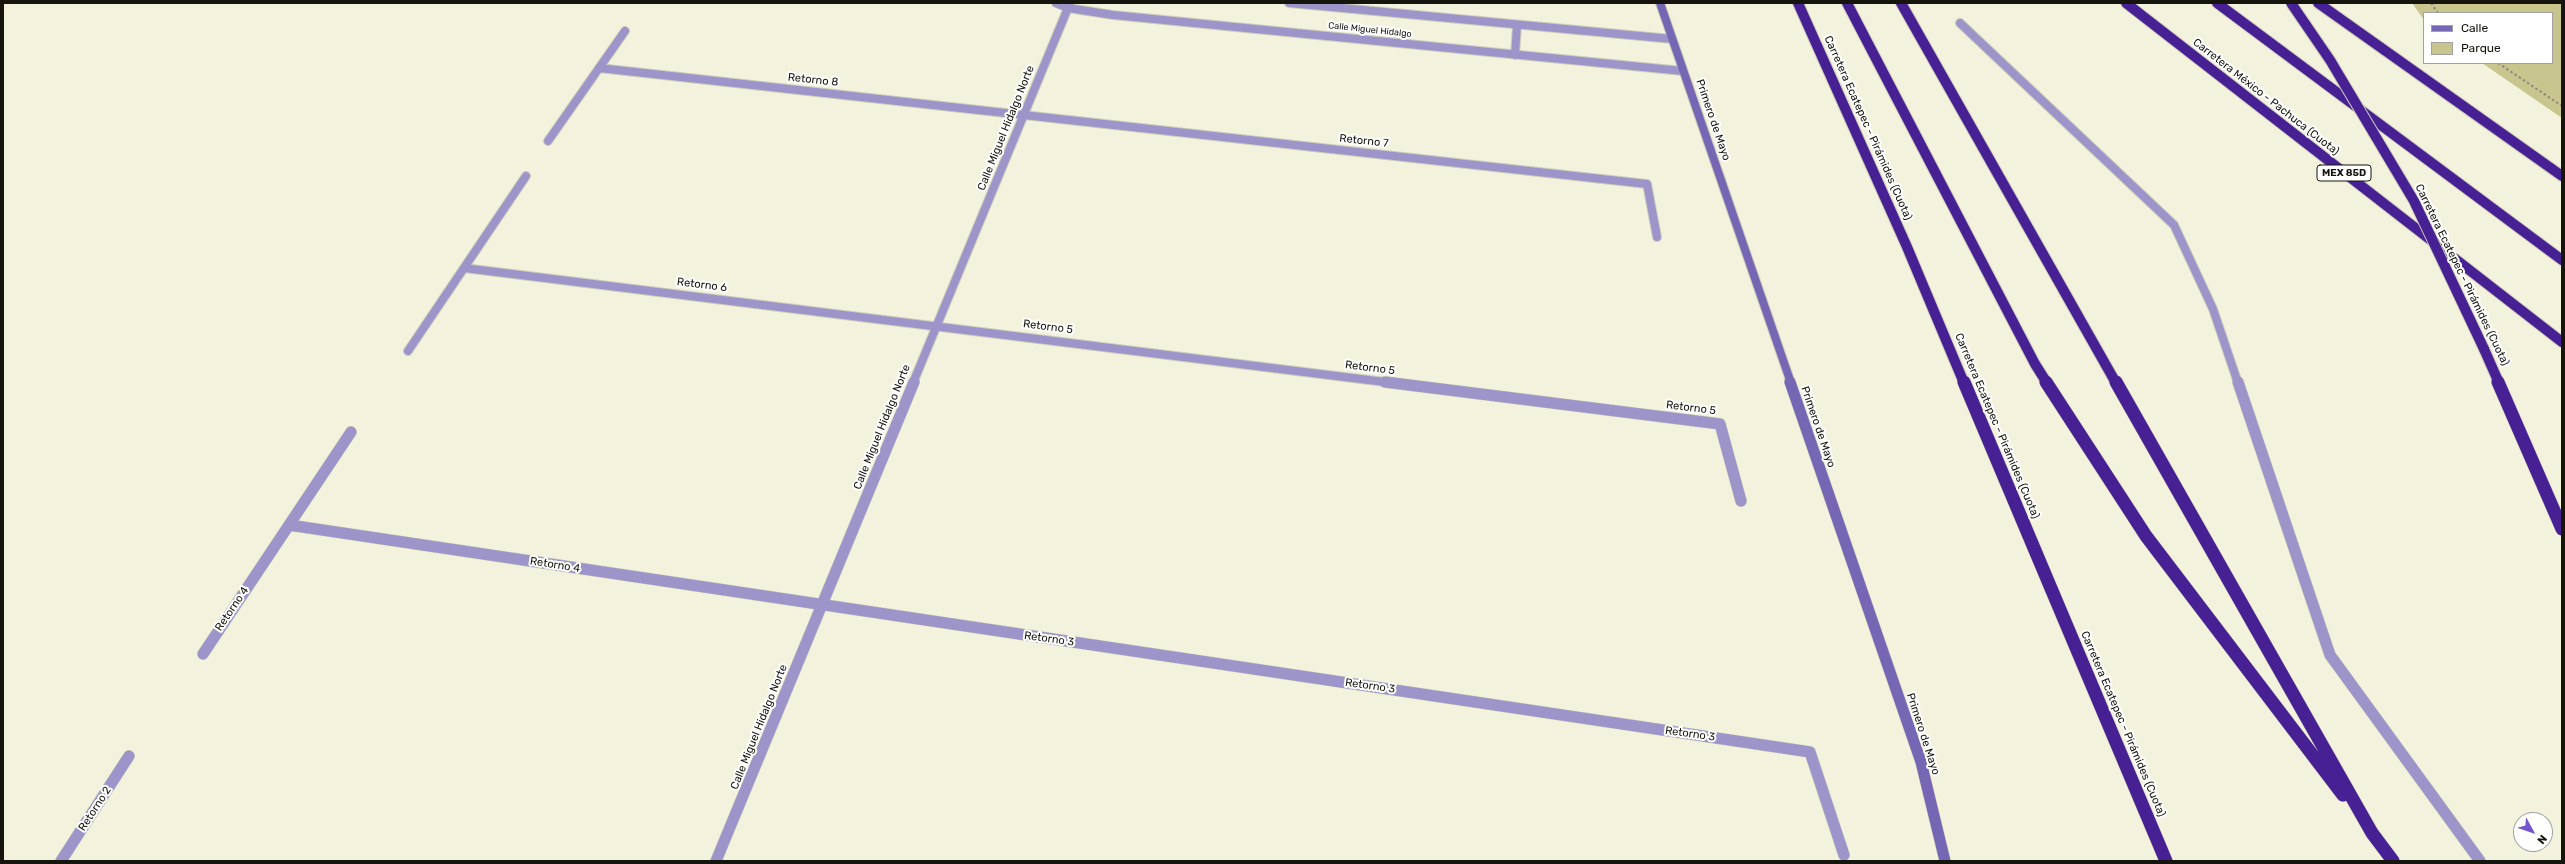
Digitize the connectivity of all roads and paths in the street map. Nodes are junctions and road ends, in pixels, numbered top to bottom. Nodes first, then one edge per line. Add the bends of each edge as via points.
1 (1056, 3) edge
2 (1289, 3) edge
3 (1660, 3) edge
4 (1798, 3) edge
5 (1847, 3) edge
6 (1901, 3) edge
7 (2126, 3) edge
8 (2217, 3) edge
9 (2290, 3) edge
10 (2318, 3) edge
11 (2431, 3) edge
12 (1069, 6) edge
13 (2437, 12) edge
14 (1960, 23) dead end
15 (1518, 25) junction
16 (625, 31) dead end
17 (1672, 39) junction
18 (1515, 55) junction
19 (2499, 64) edge
20 (599, 68) junction
21 (1683, 71) junction
22 (2562, 106) edge
23 (1025, 114) junction
24 (548, 141) dead end
25 (526, 176) dead end
26 (2562, 176) edge
27 (1657, 236) dead end
28 (2562, 260) edge
29 (464, 268) junction
30 (937, 325) junction
31 (2562, 342) edge
32 (408, 351) dead end
33 (351, 432) dead end
34 (1741, 501) dead end
35 (289, 525) junction
36 (2562, 529) edge
37 (822, 605) junction
38 (202, 654) dead end
39 (130, 756) dead end
40 (2372, 833) junction
41 (1844, 855) dead end
42 (61, 861) edge
43 (716, 861) edge
44 (1945, 861) edge
45 (2166, 861) edge
46 (2393, 861) edge
47 (2480, 861) edge

1 - 12 street, Calle Miguel Hidalgo
2 - 15 street, Calle Miguel Hidalgo
3 - 17 main road, Primero de Mayo
4 - 45 highway, Carretera Ecatepec - Pirámides (Cuota) via 1907,247
5 - 40 highway via 2039,371 2146,536
6 - 40 highway
7 - 31 highway, Carretera México - Pachuca (Cuota) / MEX 85D
8 - 28 highway
9 - 36 highway, Carretera Ecatepec - Pirámides (Cuota), bridge via 2330,60 2414,201 2484,349
10 - 26 highway
11 - 13 path
12 - 18 street, Calle Miguel Hidalgo via 1113,15
12 - 23 street, Calle Miguel Hidalgo Norte
14 - 47 street via 2174,225 2214,309 2330,655
15 - 17 street, Calle Miguel Hidalgo
15 - 18 street
16 - 20 street
17 - 21 main road, Primero de Mayo
18 - 21 street, Calle Miguel Hidalgo
19 - 22 path
20 - 23 street, Retorno 8
20 - 24 street
21 - 44 main road, Primero de Mayo via 1921,762
23 - 27 street, Retorno 7 via 1647,184
23 - 30 street, Calle Miguel Hidalgo Norte
25 - 29 street
29 - 30 street, Retorno 6
29 - 32 street
30 - 34 street, Retorno 5 via 1720,424
30 - 37 street, Calle Miguel Hidalgo Norte
33 - 35 street, Retorno 4
35 - 37 street, Retorno 4
35 - 38 street, Retorno 4
37 - 41 street, Retorno 3 via 1810,752
37 - 43 street, Calle Miguel Hidalgo Norte
39 - 42 street, Retorno 2
40 - 46 highway

